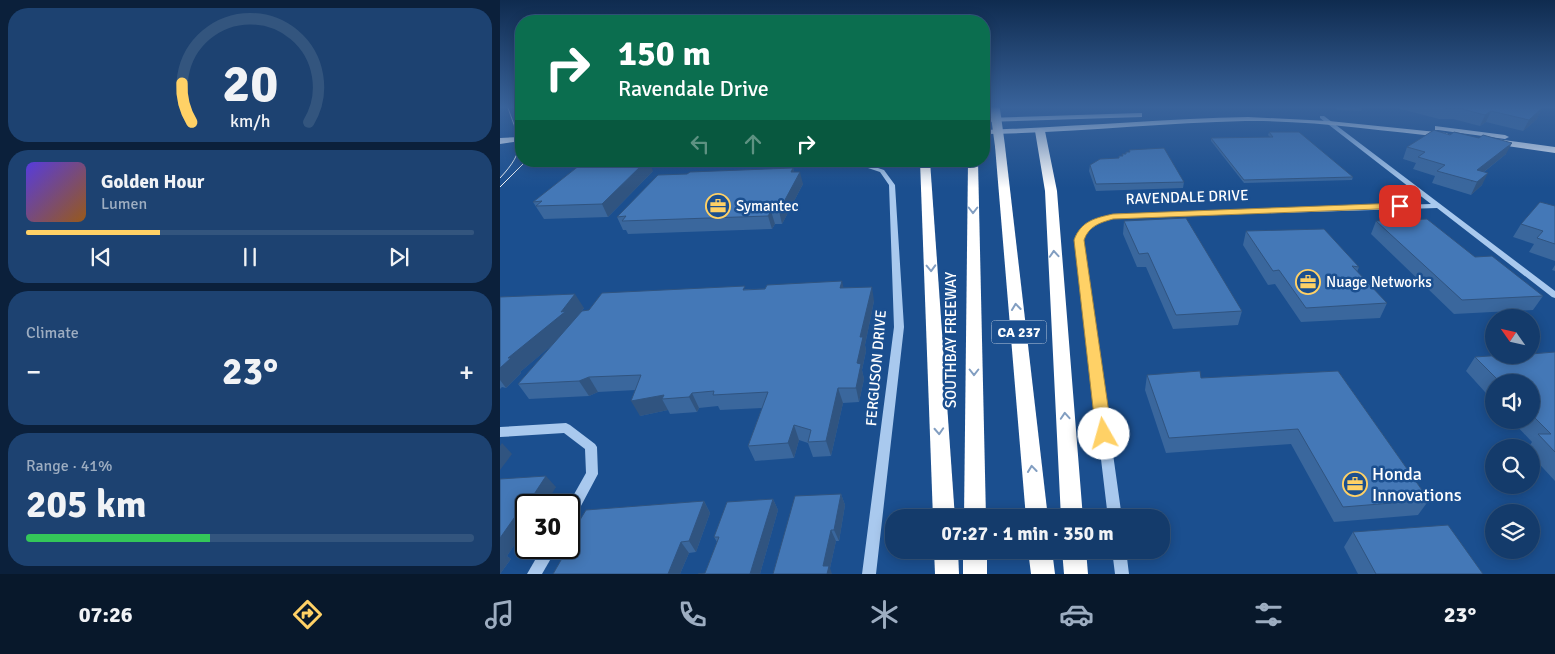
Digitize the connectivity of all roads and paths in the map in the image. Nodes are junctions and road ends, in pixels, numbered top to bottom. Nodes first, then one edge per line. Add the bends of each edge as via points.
1 (999, 135) edge
2 (1041, 135) edge
3 (1344, 135) edge
4 (1445, 135) edge
5 (1488, 135) edge
6 (515, 140) edge
7 (500, 141) edge
8 (1555, 144) edge
9 (1555, 150) edge
10 (869, 167) edge
11 (926, 167) edge
12 (973, 167) edge
13 (1436, 206) junction
14 (1555, 295) edge
15 (500, 432) edge
16 (580, 495) edge
17 (943, 509) edge
18 (975, 509) edge
19 (1036, 509) edge
20 (1071, 509) edge
21 (1114, 509) edge
22 (543, 559) edge
23 (947, 559) edge
24 (975, 559) edge
25 (1041, 559) edge
26 (1075, 559) edge
27 (1120, 559) edge
28 (534, 574) edge
29 (869, 574) edge
30 (948, 574) edge
31 (975, 574) edge
32 (1043, 574) edge
33 (1076, 574) edge
34 (1122, 574) edge

19 -> 1 highway, CA 237, bridge
20 -> 2 highway via 1051,191
3 - 13 street
4 - 9 main road
5 - 8 main road
6 - 7 main road
10 - 29 street, FERGUSON DRIVE via 882,171 892,184 899,327
11 -> 17 highway
12 -> 18 highway, SOUTHBAY FREEWAY / CA 237
13 - 14 street
13 - 21 street, RAVENDALE DRIVE via 1113,216 1087,227 1079,240
15 - 16 street via 566,428 591,446 592,474
22 - 28 street
23 - 30 highway
24 - 31 highway
25 - 32 highway
26 - 33 highway
27 - 34 street

